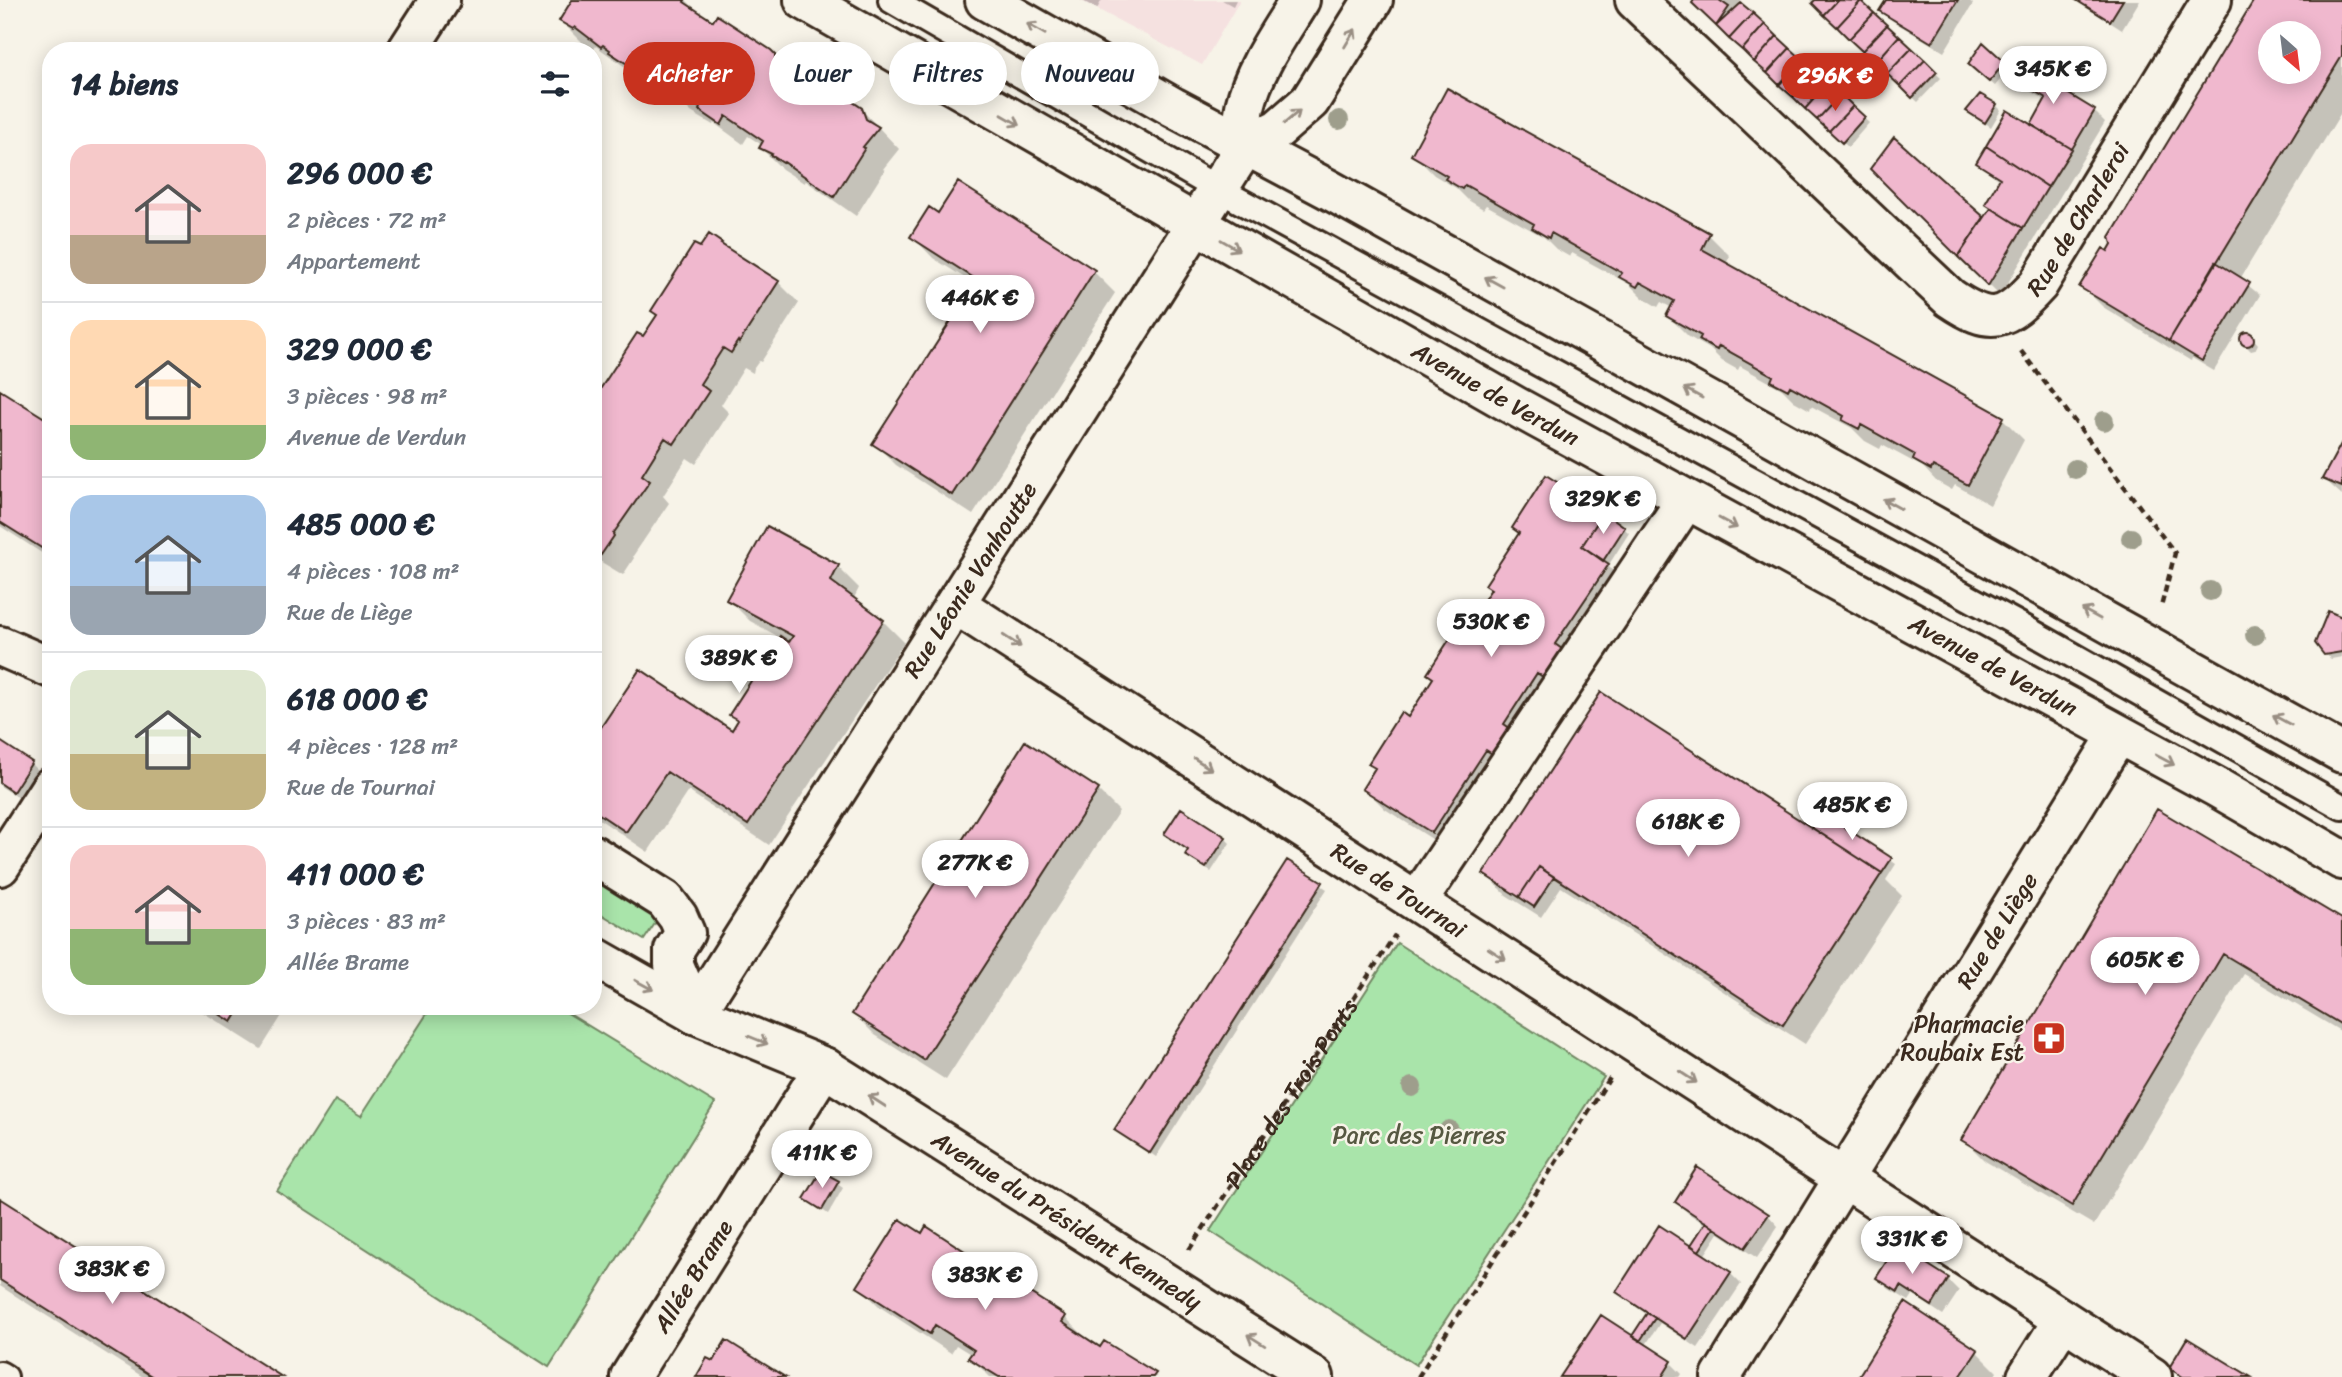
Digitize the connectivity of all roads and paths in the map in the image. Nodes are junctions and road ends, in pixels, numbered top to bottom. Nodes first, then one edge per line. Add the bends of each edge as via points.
1 (440, 0) edge
2 (803, 0) edge
3 (891, 0) edge
4 (985, 0) edge
5 (1300, 0) edge
6 (1373, 0) edge
7 (2212, 0) edge
8 (1651, 5) edge
9 (413, 42) edge
10 (1246, 145) junction
11 (1218, 189) junction
12 (1196, 225) junction
13 (1995, 316) junction
14 (1686, 500) junction
15 (955, 604) junction
16 (0, 646) edge
17 (2151, 648) junction
18 (42, 664) edge
19 (2118, 735) junction
20 (2342, 753) edge
21 (42, 801) edge
22 (2342, 807) edge
23 (2342, 860) edge
24 (602, 861) edge
25 (0, 866) edge
26 (1417, 902) junction
27 (602, 961) edge
28 (695, 1014) junction
29 (1633, 1042) junction
30 (824, 1067) junction
31 (1844, 1178) junction
32 (1177, 1290) junction
33 (2063, 1320) junction
34 (0, 1374) edge
35 (5, 1377) edge
36 (630, 1377) edge
37 (1314, 1377) edge
38 (1418, 1377) edge
39 (1721, 1377) edge
40 (2027, 1377) edge
41 (2152, 1377) edge

1 - 9 street
2 -> 12 street, Avenue de Verdun
3 - 11 lane
10 -> 4 street
5 - 10 street via 1250,91 1244,109
10 -> 6 street via 1278,129 1310,101
7 - 13 street, Rue de Charleroi via 2038,285 2010,312
8 - 13 street via 1950,298 1971,312
10 - 11 street, Rue Léonie Vanhoutte
17 -> 10 street
11 - 12 street, Rue Léonie Vanhoutte
11 - 22 lane via 2021,626
12 -> 14 street, Avenue de Verdun
12 - 15 street, Rue Léonie Vanhoutte
13 - 17 path via 2175,553
14 -> 19 street, Avenue de Verdun
14 - 26 street
15 -> 26 street, Rue de Tournai
15 - 28 street, Rue Léonie Vanhoutte
16 - 18 street
20 -> 17 street
19 -> 23 street, Avenue de Verdun
19 - 31 street, Rue de Liège
21 - 25 street
24 - 28 street via 665,900 678,917 685,933 674,950 674,965
26 -> 29 street, Rue de Tournai
26 - 32 path, Place des Trois Ponts via 1183,1259
27 -> 28 street, Avenue du Président Kennedy
28 -> 30 street, Avenue du Président Kennedy
29 -> 31 street, Rue de Tournai
29 - 38 path
32 -> 30 street, Avenue du Président Kennedy
30 - 36 street, Allée Brame
31 - 33 street
31 - 39 street, Rue de Liège
37 -> 32 street, Avenue du Président Kennedy
33 - 40 street
33 - 41 street
34 - 35 lane

